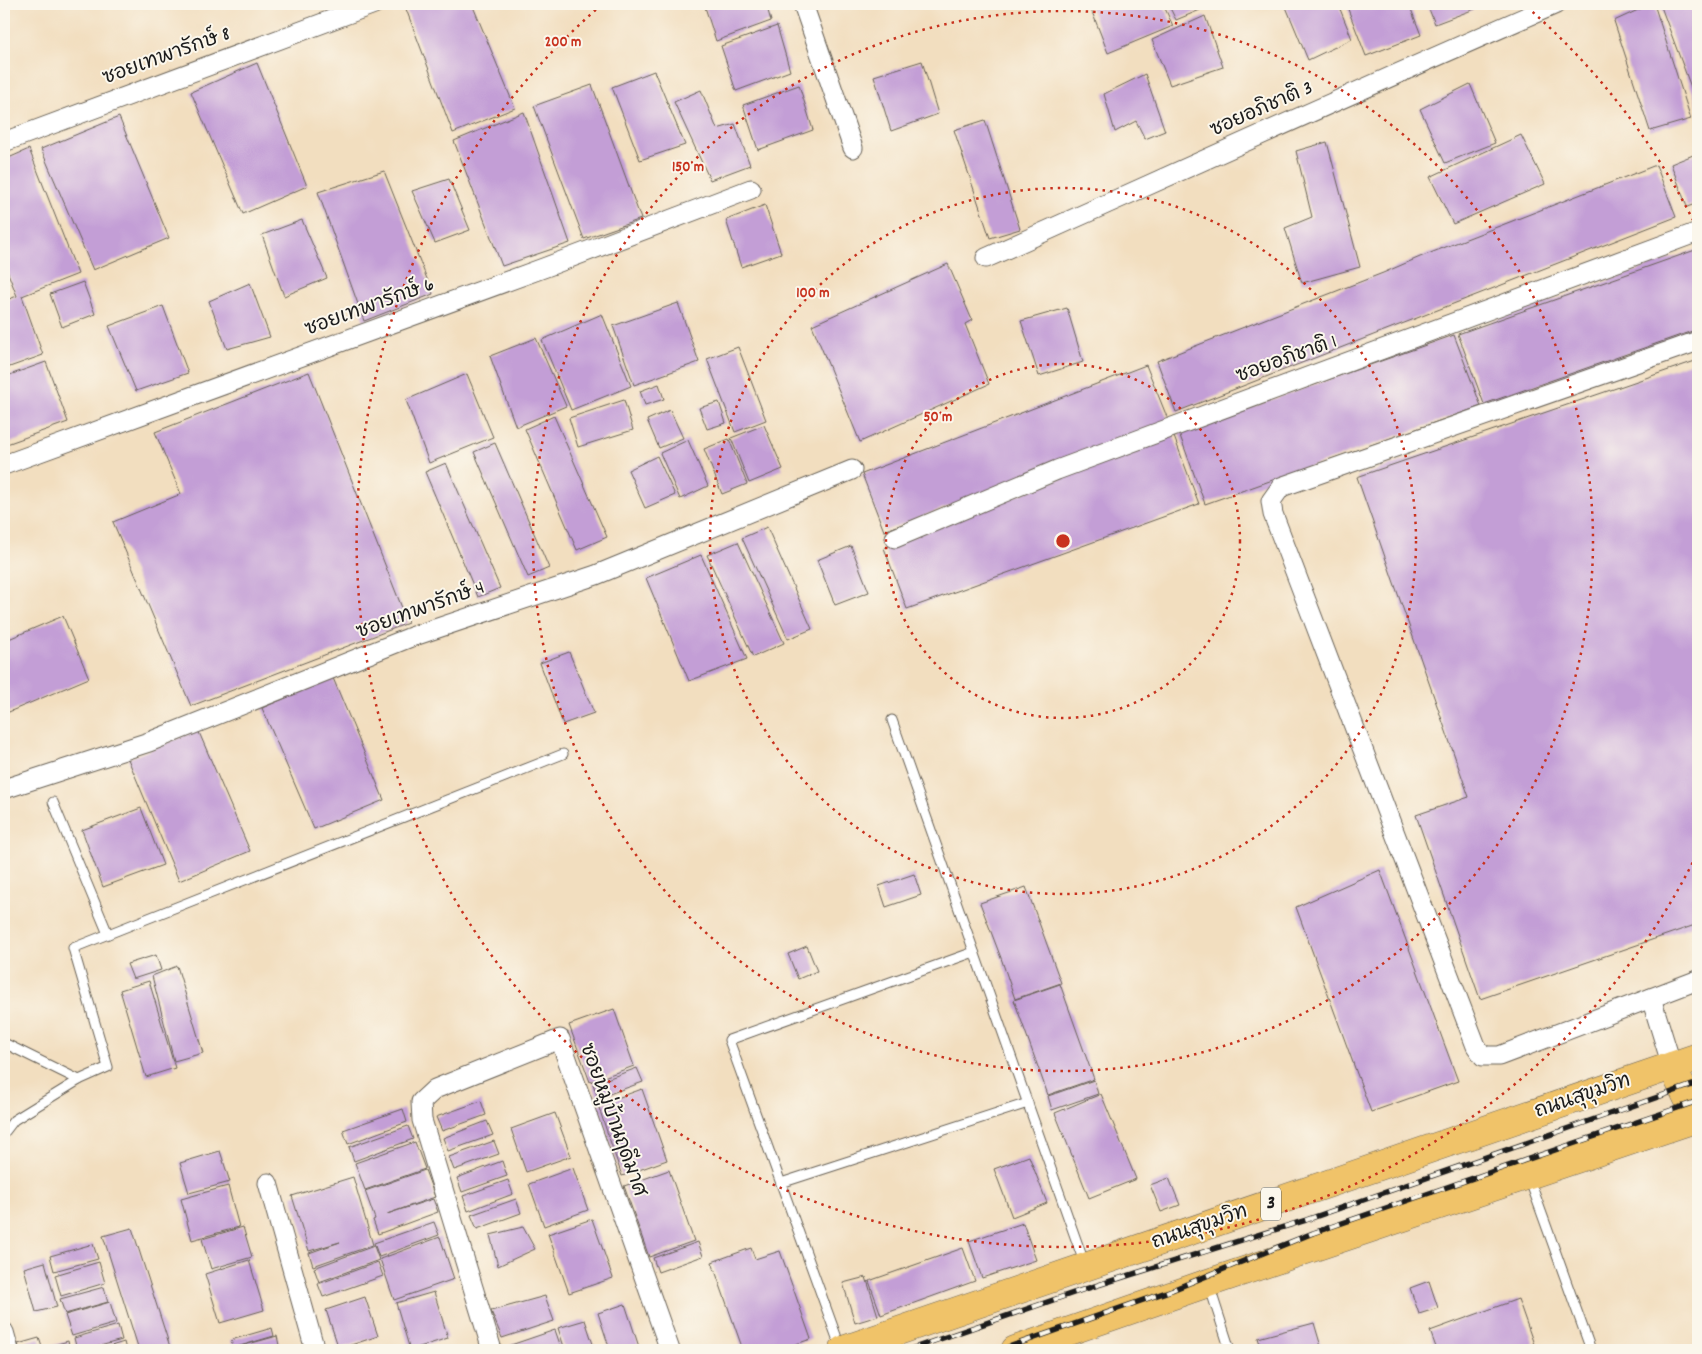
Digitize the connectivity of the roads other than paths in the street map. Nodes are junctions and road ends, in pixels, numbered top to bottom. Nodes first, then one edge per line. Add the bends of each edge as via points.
1 (374, 4) edge
2 (1556, 4) edge
3 (809, 5) edge
4 (4, 142) edge
5 (853, 148) dead end
6 (751, 189) dead end
7 (1698, 232) edge
8 (986, 258) dead end
9 (1698, 342) edge
10 (4, 465) edge
11 (852, 470) dead end
12 (895, 538) dead end
13 (892, 720) dead end
14 (563, 754) dead end
15 (4, 789) edge
16 (52, 802) dead end
17 (108, 934) junction
18 (974, 952) junction
19 (1698, 980) edge
20 (1651, 998) junction
21 (4, 1043) edge
22 (1698, 1057) edge
23 (1672, 1066) junction
24 (79, 1080) junction
25 (1028, 1103) junction
26 (1698, 1119) edge
27 (4, 1133) edge
28 (1528, 1175) junction
29 (268, 1183) dead end
30 (780, 1183) junction
31 (1086, 1267) junction
32 (1208, 1283) junction
33 (4, 1332) edge
34 (9, 1350) edge
35 (315, 1350) edge
36 (492, 1350) edge
37 (670, 1350) edge
38 (842, 1350) edge
39 (1015, 1350) edge
40 (1230, 1350) edge
41 (1591, 1350) edge

1 - 4 street, ซอยเทพารักษ์ 8
2 - 8 street, ซอยอภิชาติ 3
3 - 5 street
6 - 10 street, ซอยเทพารักษ์ 6
7 - 12 street, ซอยอภิชาติ 1 via 1057,470
9 - 20 street via 1281,488 1271,501 1273,514 1476,1046 1483,1056 1498,1056
11 - 15 street, ซอยเทพารักษ์ 4 via 596,574 411,637 149,742
13 - 18 lane
14 - 17 lane
16 - 17 lane
17 - 24 lane via 73,948 108,1067
18 - 25 lane
18 - 30 lane via 729,1040
19 - 20 street
20 - 23 street
21 - 24 lane
22 - 23 highway, ถนนสุขุมวิท / 3
23 - 26 highway
23 - 31 highway, ถนนสุขุมวิท / 3
24 - 27 lane via 14,1120
25 - 30 lane
25 - 31 lane
26 - 28 highway
28 - 32 highway
28 - 41 lane
29 - 35 street
30 - 38 lane
31 - 38 highway, ถนนสุขุมวิท / 3
32 - 39 highway via 1062,1339
32 - 40 lane
33 - 34 street
36 - 37 street, ซอยหมู่บ้านฤดีมาศ via 422,1120 421,1102 435,1088 560,1039

